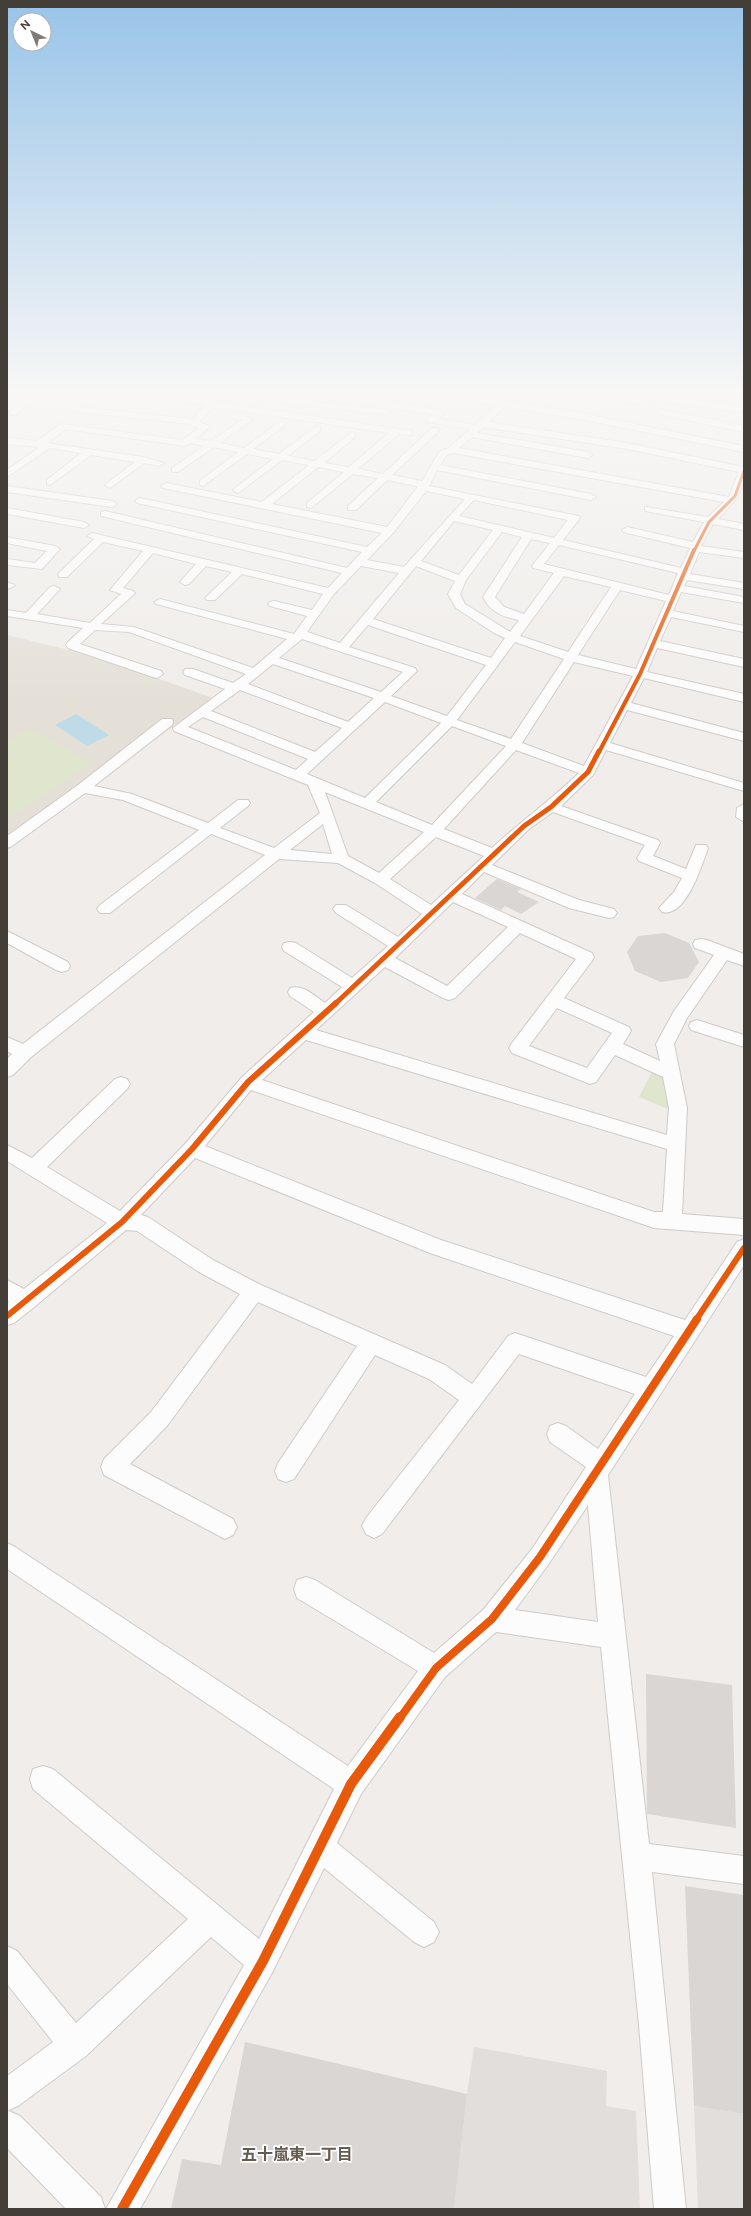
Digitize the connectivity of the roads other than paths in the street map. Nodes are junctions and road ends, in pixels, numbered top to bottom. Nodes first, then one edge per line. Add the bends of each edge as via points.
1 (38, 493) edge
2 (200, 493) edge
3 (280, 493) edge
4 (324, 493) edge
5 (367, 493) edge
6 (418, 493) edge
7 (455, 493) edge
8 (505, 493) edge
9 (547, 493) edge
10 (588, 493) edge
11 (701, 493) edge
12 (735, 493) edge
13 (697, 494) edge
14 (461, 495) joint
15 (472, 497) junction
16 (140, 501) dead end
17 (498, 503) junction
18 (112, 504) dead end
19 (311, 505) dead end
20 (263, 507) junction
21 (352, 508) dead end
22 (649, 509) dead end
23 (536, 510) junction
24 (7, 511) edge
25 (105, 514) dead end
26 (452, 517) junction
27 (744, 517) edge
28 (575, 518) junction
29 (714, 518) junction
30 (84, 525) dead end
31 (744, 527) edge
32 (499, 529) junction
33 (627, 530) dead end
34 (389, 531) junction
35 (528, 536) junction
36 (7, 540) edge
37 (556, 542) junction
38 (696, 547) junction
39 (150, 550) junction
40 (370, 552) junction
41 (744, 555) edge
42 (7, 562) edge
43 (204, 562) junction
44 (359, 562) junction
45 (415, 562) junction
46 (240, 570) junction
47 (407, 571) junction
48 (350, 572) junction
49 (561, 572) junction
50 (63, 575) dead end
51 (461, 580) junction
52 (185, 582) dead end
53 (617, 586) junction
54 (744, 586) edge
55 (54, 589) dead end
56 (677, 590) junction
57 (330, 592) junction
58 (212, 598) dead end
59 (744, 600) edge
60 (160, 602) dead end
61 (274, 604) dead end
62 (7, 613) edge
63 (315, 614) junction
64 (30, 615) junction
65 (527, 618) junction
66 (365, 620) junction
67 (92, 625) junction
68 (744, 629) edge
69 (298, 636) junction
70 (512, 637) junction
71 (653, 643) junction
72 (342, 648) junction
73 (570, 657) junction
74 (273, 660) junction
75 (493, 663) junction
76 (744, 663) edge
77 (189, 672) dead end
78 (256, 673) junction
79 (157, 674) dead end
80 (640, 674) junction
81 (237, 686) junction
82 (384, 698) junction
83 (744, 698) edge
84 (622, 705) junction
85 (202, 712) junction
86 (450, 721) junction
87 (167, 722) dead end
88 (351, 727) junction
89 (744, 736) edge
90 (514, 745) junction
91 (603, 745) junction
92 (318, 758) junction
93 (588, 772) junction
94 (298, 775) junction
95 (314, 782) junction
96 (744, 787) edge
97 (83, 788) junction
98 (243, 803) dead end
99 (368, 803) junction
100 (551, 807) junction
101 (327, 814) junction
102 (211, 829) junction
103 (435, 830) junction
104 (7, 843) edge
105 (701, 848) dead end
106 (276, 854) junction
107 (495, 854) junction
108 (341, 859) junction
109 (482, 866) junction
110 (690, 876) junction
111 (380, 880) junction
112 (452, 895) junction
113 (667, 908) dead end
114 (105, 909) dead end
115 (341, 909) dead end
116 (432, 913) junction
117 (609, 913) dead end
118 (518, 926) junction
119 (7, 936) edge
120 (701, 944) dead end
121 (398, 945) junction
122 (290, 947) dead end
123 (724, 952) junction
124 (384, 959) junction
125 (744, 960) edge
126 (62, 966) dead end
127 (354, 986) junction
128 (296, 992) dead end
129 (554, 1000) junction
130 (326, 1012) junction
131 (697, 1026) dead end
132 (305, 1033) junction
133 (744, 1041) edge
134 (7, 1043) edge
135 (612, 1047) junction
136 (24, 1053) junction
137 (7, 1070) edge
138 (671, 1073) junction
139 (248, 1082) junction
140 (120, 1084) dead end
141 (676, 1145) junction
142 (192, 1149) junction
143 (7, 1152) edge
144 (34, 1167) junction
145 (672, 1221) junction
146 (122, 1222) junction
147 (744, 1227) edge
148 (744, 1248) edge
149 (7, 1290) edge
150 (254, 1291) junction
151 (26, 1302) junction
152 (7, 1316) edge
153 (689, 1330) junction
154 (371, 1344) junction
155 (651, 1389) junction
156 (474, 1398) junction
157 (558, 1434) dead end
158 (599, 1468) junction
159 (286, 1470) dead end
160 (374, 1526) dead end
161 (225, 1527) dead end
162 (7, 1556) edge
163 (306, 1589) dead end
164 (492, 1619) junction
165 (611, 1636) junction
166 (436, 1668) junction
167 (43, 1779) dead end
168 (351, 1784) junction
169 (320, 1847) junction
170 (635, 1856) junction
171 (744, 1870) edge
172 (210, 1918) junction
173 (424, 1932) dead end
174 (7, 1961) edge
175 (263, 1961) junction
176 (75, 2045) junction
177 (7, 2095) edge
178 (9, 2127) dead end
179 (89, 2209) edge
180 (122, 2209) edge
181 (670, 2209) edge

1 - 18 street
2 - 20 street
3 - 20 street
4 - 19 street
5 - 21 street
6 - 34 street
7 - 14 street
8 - 17 street
9 - 23 street
10 - 28 street via 593,494
11 - 13 street
12 - 29 street
14 - 15 street
15 - 17 street
15 - 26 street
16 - 40 street
17 - 23 street
20 - 34 street
22 - 29 street
23 - 28 street
24 - 30 street
25 - 48 street
26 - 32 street
26 - 45 street
27 - 29 street
28 - 37 street
29 - 31 street
29 - 38 street
32 - 35 street
32 - 51 street
33 - 38 street
34 - 40 street
35 - 37 street
35 - 65 street via 489,597 491,603 507,614
36 - 42 street via 55,549 38,567
37 - 49 street via 537,566
37 - 56 street
38 - 41 street
38 - 56 street
39 - 43 street
39 - 50 street via 97,537
39 - 67 street via 116,590 129,592
40 - 44 street
43 - 46 street
43 - 52 street
44 - 47 street
44 - 48 street
45 - 47 street
45 - 51 street
46 - 57 street
46 - 58 street
47 - 66 street
48 - 57 street
49 - 53 street
49 - 65 street
51 - 70 street via 454,594 460,606 498,631
53 - 56 street
53 - 73 street
54 - 56 street
55 - 64 street
56 - 59 street
56 - 68 street
56 - 71 street
57 - 63 street
60 - 69 street
61 - 63 street
62 - 64 street
63 - 69 street
64 - 67 street
65 - 70 street
66 - 72 street
66 - 75 street
67 - 78 street via 130,630
67 - 79 street via 72,645
69 - 72 street
69 - 74 street
70 - 73 street
70 - 75 street
71 - 76 street
71 - 80 street
72 - 82 street via 411,672
73 - 80 street
73 - 90 street
74 - 78 street
74 - 82 street
75 - 86 street
77 - 81 street
78 - 81 street
80 - 83 street
80 - 84 street
81 - 85 street
81 - 88 street
82 - 86 street
82 - 88 street
84 - 89 street
84 - 91 street
85 - 92 street
85 - 94 street via 178,728
86 - 90 street
86 - 99 street
87 - 97 street
88 - 92 street
90 - 93 street
90 - 103 street
91 - 93 street
91 - 96 street
92 - 94 street
93 - 100 street
94 - 95 street
95 - 99 street
95 - 101 street
97 - 102 street via 127,797
97 - 104 street
98 - 102 street
99 - 103 street
100 - 107 street via 524,826
100 - 110 street via 653,842 644,858
101 - 106 street
101 - 108 street
102 - 106 street
102 - 114 street
103 - 107 street
103 - 111 street
105 - 110 street
106 - 108 street
106 - 136 street
107 - 109 street
108 - 111 street
109 - 112 street
109 - 117 street via 574,904
110 - 113 street via 676,901
111 - 116 street
112 - 116 street
112 - 118 street
115 - 121 street
116 - 121 street
118 - 124 street via 449,994
118 - 129 street via 586,957
119 - 126 street
120 - 123 street
121 - 124 street
122 - 127 street
123 - 125 street
123 - 138 street via 680,1015 665,1044
124 - 127 street
127 - 130 street
128 - 130 street
129 - 135 street via 623,1031
129 - 135 street via 518,1048 590,1077
130 - 132 street
131 - 133 street
132 - 139 street
132 - 141 street
134 - 136 street
135 - 138 street
136 - 137 street
138 - 141 street via 678,1108
139 - 142 street
139 - 145 street via 654,1220
140 - 144 street
141 - 145 street
142 - 146 street
142 - 153 street via 437,1247
143 - 144 street
144 - 146 street
145 - 147 street
146 - 150 street via 141,1222 206,1266
146 - 151 street
148 - 153 street
149 - 151 street
150 - 154 street
150 - 161 street via 159,1419 112,1466
151 - 152 street
153 - 155 street
154 - 156 street via 437,1372
154 - 159 street
155 - 156 street via 515,1342
155 - 158 street
156 - 160 street
157 - 158 street
158 - 164 street via 540,1557
158 - 165 street
162 - 168 street
163 - 166 street
164 - 165 street
164 - 166 street
165 - 170 street
166 - 168 street
167 - 172 street
168 - 169 street
169 - 173 street
169 - 175 street
170 - 171 street
170 - 181 street via 651,1986
172 - 175 street
172 - 176 street
174 - 176 street
175 - 180 street
176 - 177 street
178 - 179 street

